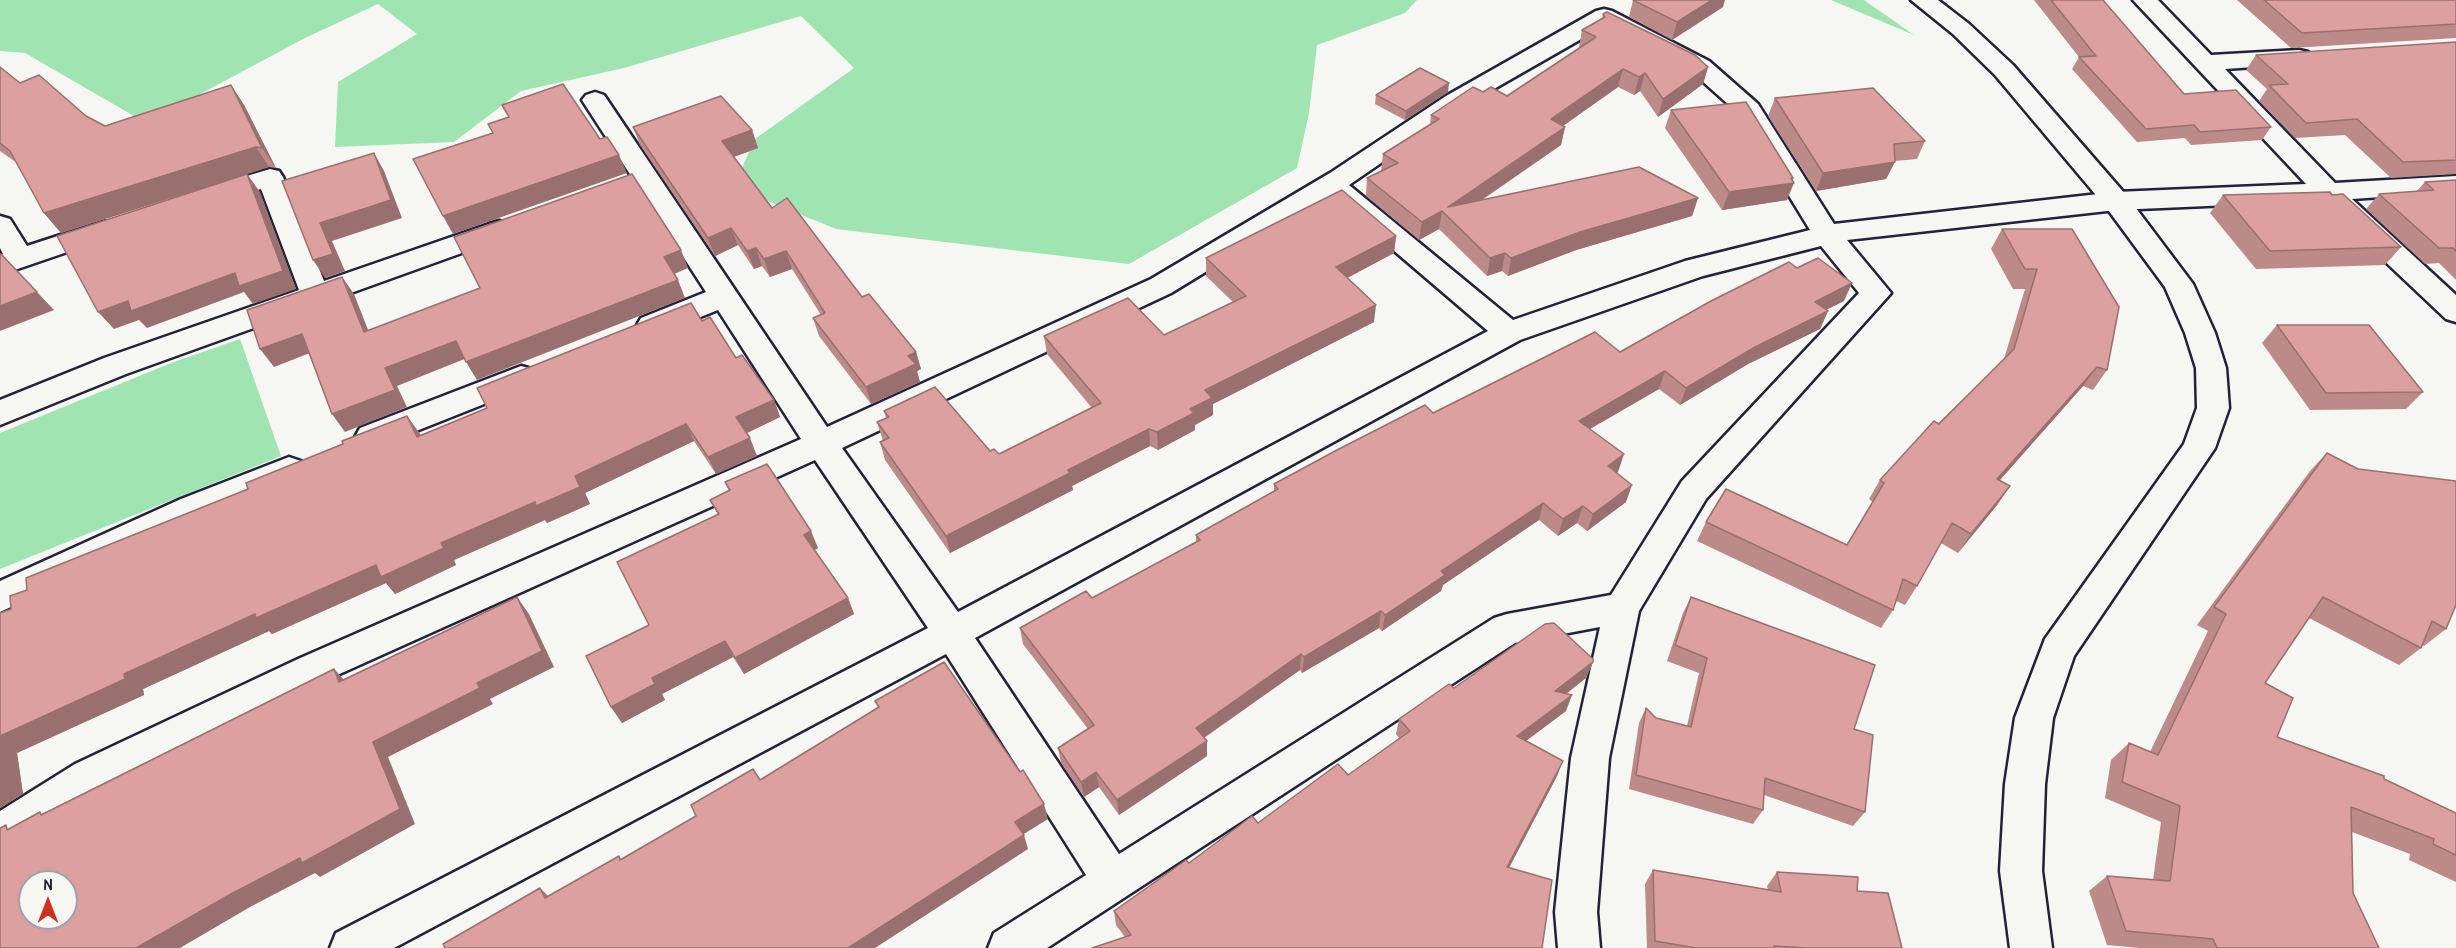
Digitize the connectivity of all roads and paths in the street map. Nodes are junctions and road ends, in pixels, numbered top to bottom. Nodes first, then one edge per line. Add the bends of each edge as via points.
1 (1923, 0) edge
2 (2145, 0) edge
3 (2325, 56) edge
4 (2205, 63) junction
5 (595, 100) dead end
6 (1341, 178) junction
7 (2456, 184) edge
8 (2328, 192) junction
9 (2116, 201) junction
10 (191, 202) edge
11 (134, 221) edge
12 (524, 221) edge
13 (0, 225) edge
14 (1827, 235) junction
15 (10, 261) edge
16 (315, 295) junction
17 (724, 297) junction
18 (2456, 312) edge
19 (1509, 333) junction
20 (625, 336) edge
21 (547, 367) edge
22 (0, 414) edge
23 (821, 444) junction
24 (348, 446) edge
25 (315, 459) edge
26 (0, 597) edge
27 (1622, 608) junction
28 (952, 633) junction
29 (0, 834) edge
30 (1113, 881) junction
31 (351, 948) edge
32 (1009, 948) edge
33 (1579, 948) edge
34 (2031, 948) edge

1 - 9 street via 2004,70
2 - 4 street
3 - 4 street
4 - 8 street
5 - 17 street via 634,182
6 - 14 street via 1455,101 1604,16 1700,66 1749,109
6 - 19 street via 1332,184
6 - 23 street via 1161,286
7 - 8 street
8 - 9 street
8 - 18 street
9 - 14 street
9 - 34 street via 2178,284 2211,368 2213,408 2199,448 2058,650 2034,718 2025,784 2021,871
10 - 16 street via 270,177
11 - 15 street
12 - 16 street
13 - 15 street
14 - 19 street via 1695,268
14 - 27 street via 1876,293 1694,490
16 - 22 street via 115,366
17 - 20 street
17 - 23 street
19 - 28 street
21 - 24 street
23 - 28 street
23 - 29 street via 311,670 89,777
25 - 26 street via 194,508
27 - 30 street via 1507,629
27 - 33 street via 1590,758 1576,912
28 - 30 street
28 - 31 street
30 - 32 street

